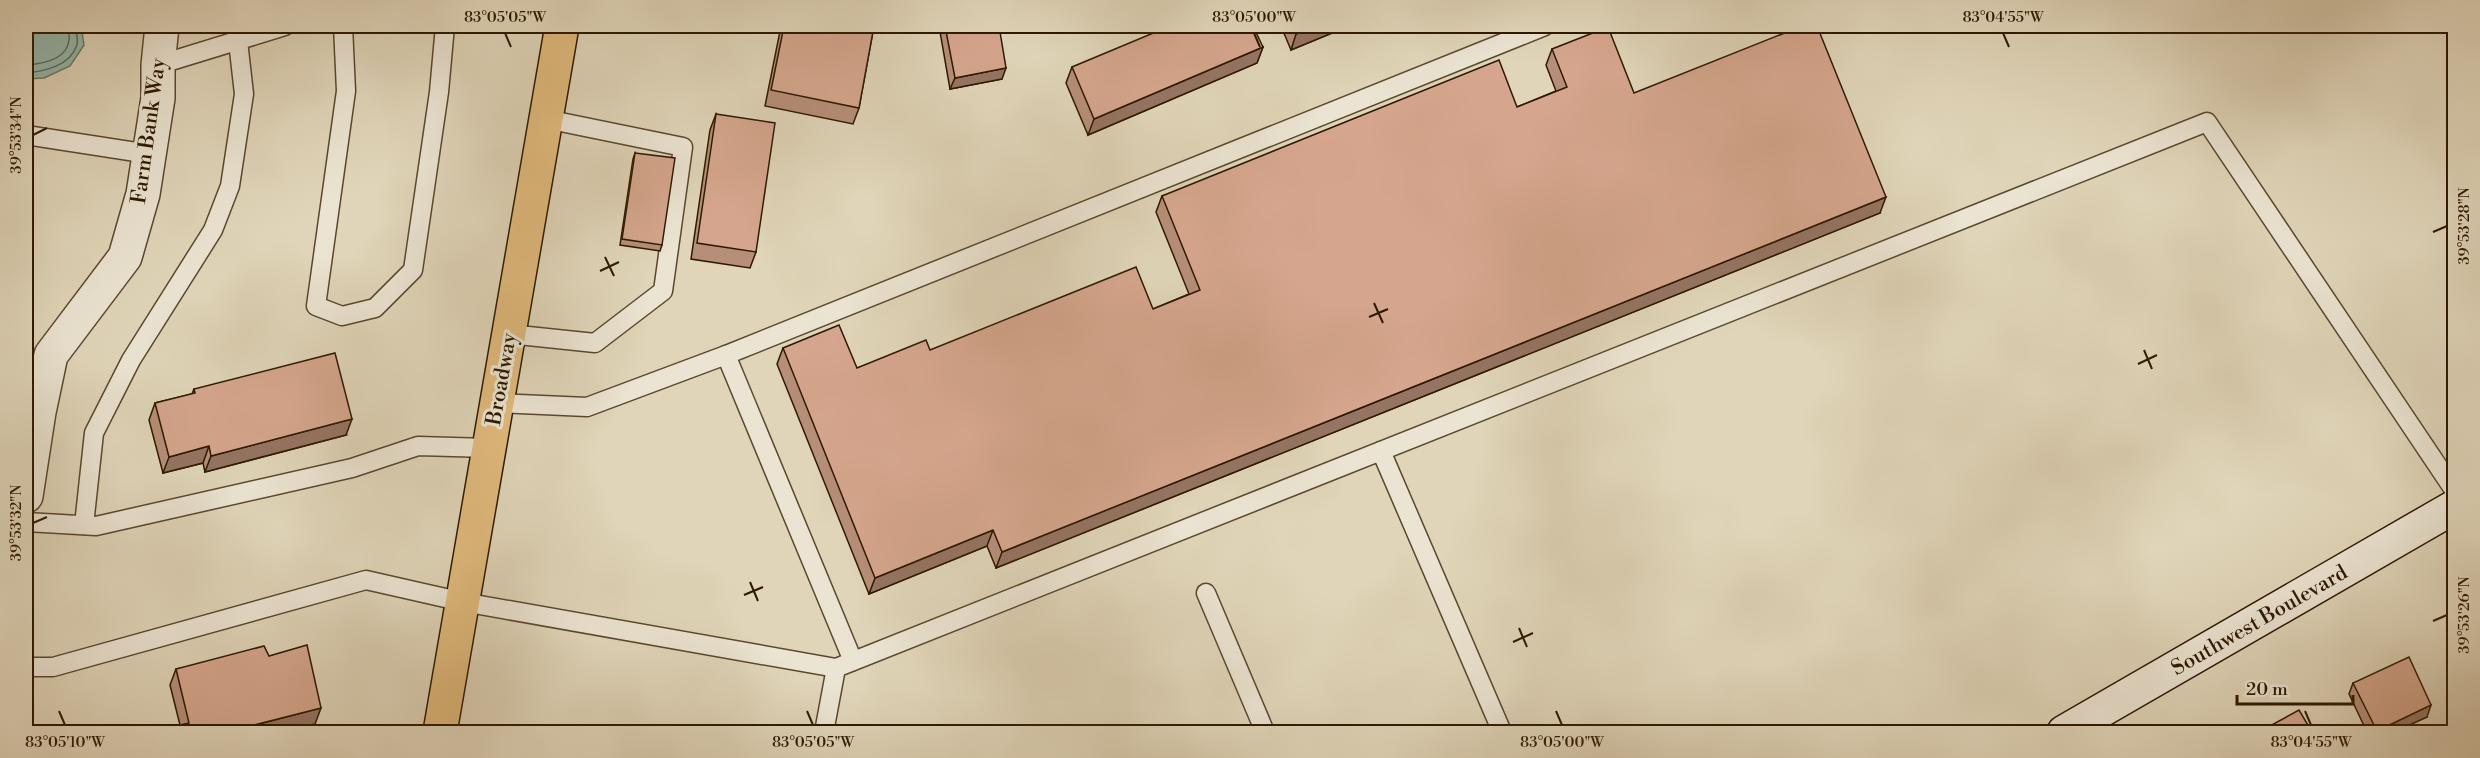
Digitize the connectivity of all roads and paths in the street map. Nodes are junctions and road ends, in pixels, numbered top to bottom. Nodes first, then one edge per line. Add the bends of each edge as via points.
1 (162, 26) edge
2 (285, 26) edge
3 (343, 26) edge
4 (445, 26) edge
5 (562, 26) edge
6 (1545, 26) edge
7 (238, 40) junction
8 (158, 65) junction
9 (546, 119) junction
10 (26, 135) edge
11 (149, 154) junction
12 (508, 334) junction
13 (726, 355) junction
14 (497, 403) junction
15 (489, 448) junction
16 (1381, 451) junction
17 (2454, 490) edge
18 (26, 496) edge
19 (2454, 507) edge
20 (26, 522) edge
21 (84, 525) junction
22 (1206, 593) dead end
23 (463, 602) junction
24 (853, 661) junction
25 (26, 667) edge
26 (836, 668) junction
27 (440, 732) edge
28 (824, 732) edge
29 (1265, 732) edge
30 (1502, 732) edge
31 (2064, 732) edge

1 - 8 street, Farm Bank Way
2 - 7 lane
3 - 4 lane via 346,91 316,306 342,316 375,308 413,270
5 - 9 main road, Broadway
6 - 13 lane
7 - 8 lane
7 - 21 lane via 244,94 230,186 213,231 131,360 94,433
8 - 11 street, Farm Bank Way via 158,98
9 - 12 main road, Broadway
9 - 12 lane via 683,147 663,291 595,343
10 - 11 lane
11 - 18 street, Farm Bank Way via 143,194 124,257 51,355
12 - 14 main road, Broadway
13 - 14 lane via 587,407
13 - 24 lane
14 - 15 main road, Broadway
15 - 21 lane via 418,446 352,468 96,526
15 - 23 main road, Broadway
16 - 17 lane via 2207,122
16 - 24 lane
16 - 30 lane
19 - 31 street, Southwest Boulevard
20 - 21 lane
22 - 29 lane
23 - 25 lane via 366,580 53,667
23 - 26 lane
23 - 27 main road, Broadway
24 - 26 lane
26 - 28 lane

